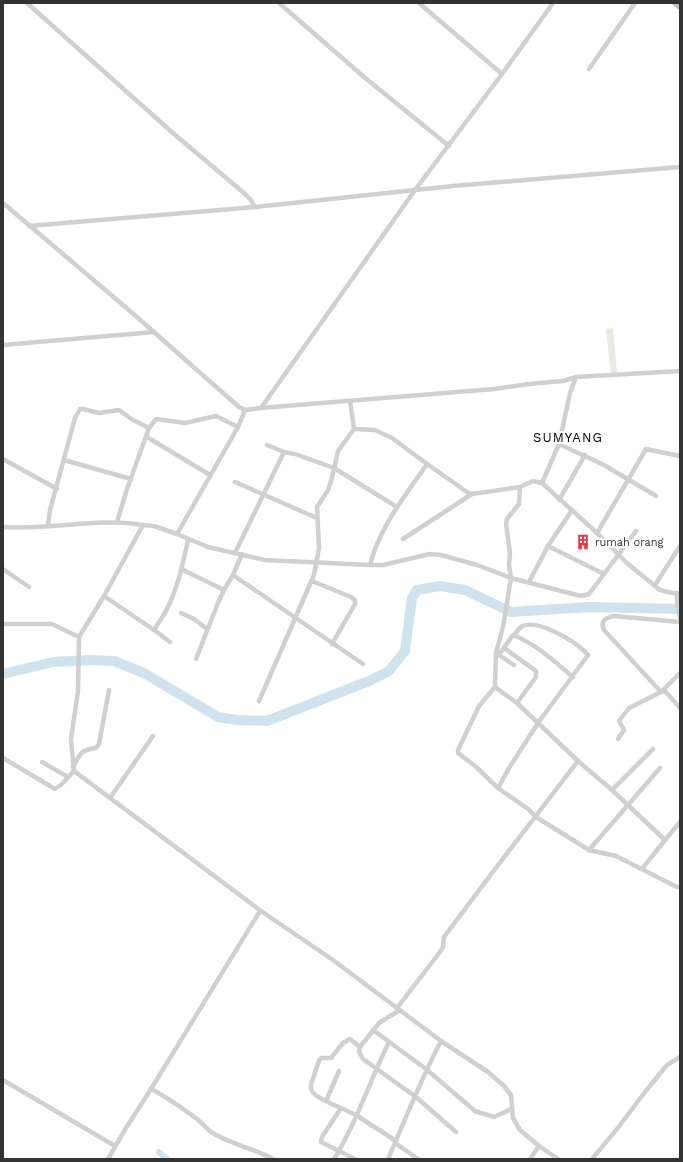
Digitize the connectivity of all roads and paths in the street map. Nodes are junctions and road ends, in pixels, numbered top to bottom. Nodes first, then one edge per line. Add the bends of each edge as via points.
1 (27, 3) edge
2 (279, 3) edge
3 (419, 3) edge
4 (553, 3) edge
5 (636, 3) edge
6 (675, 3) edge
7 (680, 7) edge
8 (589, 69) dead end
9 (502, 74) junction
10 (449, 146) junction
11 (680, 167) edge
12 (415, 190) junction
13 (3, 203) edge
14 (255, 207) junction
15 (29, 226) junction
16 (154, 332) junction
17 (3, 345) edge
18 (680, 371) edge
19 (576, 377) junction
20 (350, 401) junction
21 (261, 408) junction
22 (245, 410) junction
23 (238, 427) junction
24 (149, 428) junction
25 (354, 429) junction
26 (147, 437) junction
27 (559, 444) junction
28 (268, 445) dead end
29 (284, 452) junction
30 (585, 455) junction
31 (680, 455) edge
32 (3, 459) edge
33 (64, 460) junction
34 (427, 464) junction
35 (334, 468) junction
36 (210, 475) junction
37 (131, 479) junction
38 (630, 479) junction
39 (235, 482) dead end
40 (542, 483) junction
41 (520, 486) junction
42 (57, 489) junction
43 (263, 494) junction
44 (472, 494) junction
45 (656, 496) dead end
46 (559, 500) junction
47 (398, 507) junction
48 (572, 510) junction
49 (317, 518) junction
50 (117, 522) junction
51 (143, 525) junction
52 (48, 526) junction
53 (4, 528) edge
54 (636, 531) dead end
55 (597, 533) junction
56 (177, 534) junction
57 (403, 539) dead end
58 (188, 540) junction
59 (548, 546) junction
60 (680, 546) edge
61 (235, 553) junction
62 (242, 554) junction
63 (619, 555) junction
64 (318, 563) junction
65 (370, 565) junction
66 (3, 569) edge
67 (181, 569) junction
68 (604, 574) junction
69 (233, 575) junction
70 (511, 578) junction
71 (312, 581) junction
72 (529, 582) junction
73 (655, 585) junction
74 (29, 587) dead end
75 (224, 590) junction
76 (679, 593) edge
77 (104, 596) junction
78 (181, 613) dead end
79 (679, 616) edge
80 (296, 618) junction
81 (680, 622) edge
82 (3, 624) edge
83 (207, 628) junction
84 (154, 630) junction
85 (514, 635) junction
86 (79, 637) junction
87 (170, 642) dead end
88 (332, 644) junction
89 (504, 648) junction
90 (497, 652) junction
91 (196, 659) dead end
92 (363, 664) dead end
93 (514, 665) dead end
94 (680, 673) edge
95 (573, 677) junction
96 (495, 687) junction
97 (109, 690) dead end
98 (661, 692) junction
99 (259, 701) dead end
100 (517, 703) junction
101 (680, 708) edge
102 (538, 723) junction
103 (153, 736) dead end
104 (618, 739) dead end
105 (653, 749) dead end
106 (3, 758) edge
107 (578, 761) junction
108 (42, 762) dead end
109 (660, 768) dead end
110 (73, 769) junction
111 (68, 778) junction
112 (498, 788) junction
113 (612, 790) junction
114 (110, 798) junction
115 (628, 805) junction
116 (536, 817) junction
117 (680, 822) edge
118 (665, 840) junction
119 (589, 850) junction
120 (642, 869) junction
121 (680, 887) edge
122 (260, 910) junction
123 (398, 1009) junction
124 (373, 1030) junction
125 (441, 1041) junction
126 (389, 1042) junction
127 (360, 1047) junction
128 (680, 1057) edge
129 (376, 1068) junction
130 (426, 1069) junction
131 (339, 1071) dead end
132 (3, 1080) edge
133 (151, 1089) junction
134 (416, 1096) junction
135 (326, 1101) junction
136 (341, 1108) junction
137 (511, 1109) junction
138 (356, 1115) junction
139 (456, 1132) dead end
140 (395, 1142) junction
141 (115, 1146) junction
142 (539, 1146) junction
143 (339, 1151) junction
144 (108, 1159) edge
145 (273, 1159) edge
146 (334, 1159) edge
147 (355, 1159) edge
148 (388, 1159) edge
149 (418, 1159) edge
150 (530, 1159) edge
151 (558, 1159) edge
152 (592, 1159) edge

1 - 14 street via 244,193
2 - 10 street
3 - 9 street
4 - 9 street
5 - 8 street
6 - 7 main road
9 - 10 street
10 - 12 street
11 - 12 street
12 - 14 street
12 - 21 street
13 - 15 street
14 - 15 street
15 - 16 street
16 - 17 street
16 - 22 street
18 - 19 street
19 - 20 street via 494,389
19 - 27 street
20 - 21 street
20 - 25 street
21 - 22 street
22 - 23 street
23 - 24 street via 221,417 213,416 185,423 158,418
23 - 36 street
24 - 26 street
24 - 33 street via 119,410 99,413 81,409 75,418
25 - 34 street via 380,432
25 - 35 street via 340,447
26 - 36 street
26 - 37 street
27 - 30 street
27 - 40 street
28 - 29 street
29 - 35 street
29 - 43 street
30 - 38 street
30 - 46 street
31 - 38 street via 646,449
32 - 42 street
33 - 37 street
33 - 42 street
34 - 44 street
34 - 47 street
35 - 47 street
35 - 49 street via 328,490 317,507
36 - 56 street
37 - 50 street
38 - 45 street
38 - 55 street
39 - 43 street
40 - 41 street via 533,481
40 - 46 street
41 - 44 street
41 - 70 street via 519,504 506,524
42 - 52 street
43 - 49 street
43 - 61 street
44 - 57 street
46 - 48 street
47 - 65 street via 378,539
48 - 55 street
48 - 59 street
49 - 64 street
50 - 51 street
50 - 52 street
51 - 56 street
51 - 77 street
52 - 53 street
54 - 63 street
55 - 63 street
56 - 58 street
58 - 61 street
58 - 67 street
59 - 68 street
59 - 72 street
60 - 73 street
61 - 62 street
62 - 64 street via 265,560
62 - 69 street
63 - 68 street
63 - 73 street
64 - 65 street
64 - 71 street
65 - 70 street via 383,565 430,554 477,565
66 - 74 street
67 - 75 street
67 - 84 street via 167,609
68 - 72 street via 589,594 581,596
69 - 75 street
69 - 80 street
70 - 72 street
70 - 90 street
71 - 80 street
71 - 88 street via 355,600
73 - 76 street via 660,590
75 - 83 street
76 - 79 street
77 - 84 street
77 - 86 street
78 - 83 street
80 - 88 street
80 - 99 street
81 - 98 street via 614,616 603,621 604,630
82 - 86 street via 52,624
83 - 91 street
84 - 87 street
85 - 89 street
85 - 95 street via 551,658
85 - 95 street via 524,625 535,625 571,640 588,655
86 - 110 street via 79,674 71,740
88 - 92 street
89 - 90 street
89 - 100 street via 537,674
90 - 93 street
90 - 96 street
94 - 98 street
95 - 102 street
96 - 100 street
96 - 112 street via 479,706 457,752
97 - 110 street via 99,744 96,748 81,751
98 - 101 street via 665,691
98 - 104 street via 629,708 619,721 624,730
100 - 102 street
102 - 107 street
102 - 112 street
103 - 114 street
105 - 113 street
106 - 111 street via 54,789
107 - 113 street
107 - 116 street
108 - 111 street
109 - 115 street
110 - 111 street
110 - 114 street
112 - 116 street
113 - 115 street
114 - 122 street
115 - 118 street
115 - 119 street
116 - 119 street
116 - 123 street via 444,937 440,952
117 - 118 street
118 - 120 street
119 - 120 street via 616,856
120 - 121 street
122 - 123 street
122 - 133 street
123 - 124 street
123 - 125 street
124 - 126 street
124 - 127 street
125 - 130 street
125 - 137 street via 488,1072 504,1086 511,1095
126 - 129 street
126 - 130 street
127 - 129 street via 360,1056
127 - 135 street via 350,1039 345,1041 331,1058 321,1058 310,1086 311,1090
128 - 152 street via 667,1065
129 - 134 street
129 - 138 street
130 - 134 street
130 - 137 street via 475,1111 494,1117
131 - 135 street
132 - 141 street
133 - 141 street
133 - 145 street via 173,1101 215,1134
134 - 139 street
134 - 140 street
135 - 136 street
136 - 138 street
136 - 143 street via 321,1140
137 - 142 street via 520,1130
138 - 140 street
138 - 143 street
140 - 148 street
140 - 149 street
141 - 144 street
142 - 150 street
142 - 151 street
143 - 146 street
143 - 147 street

